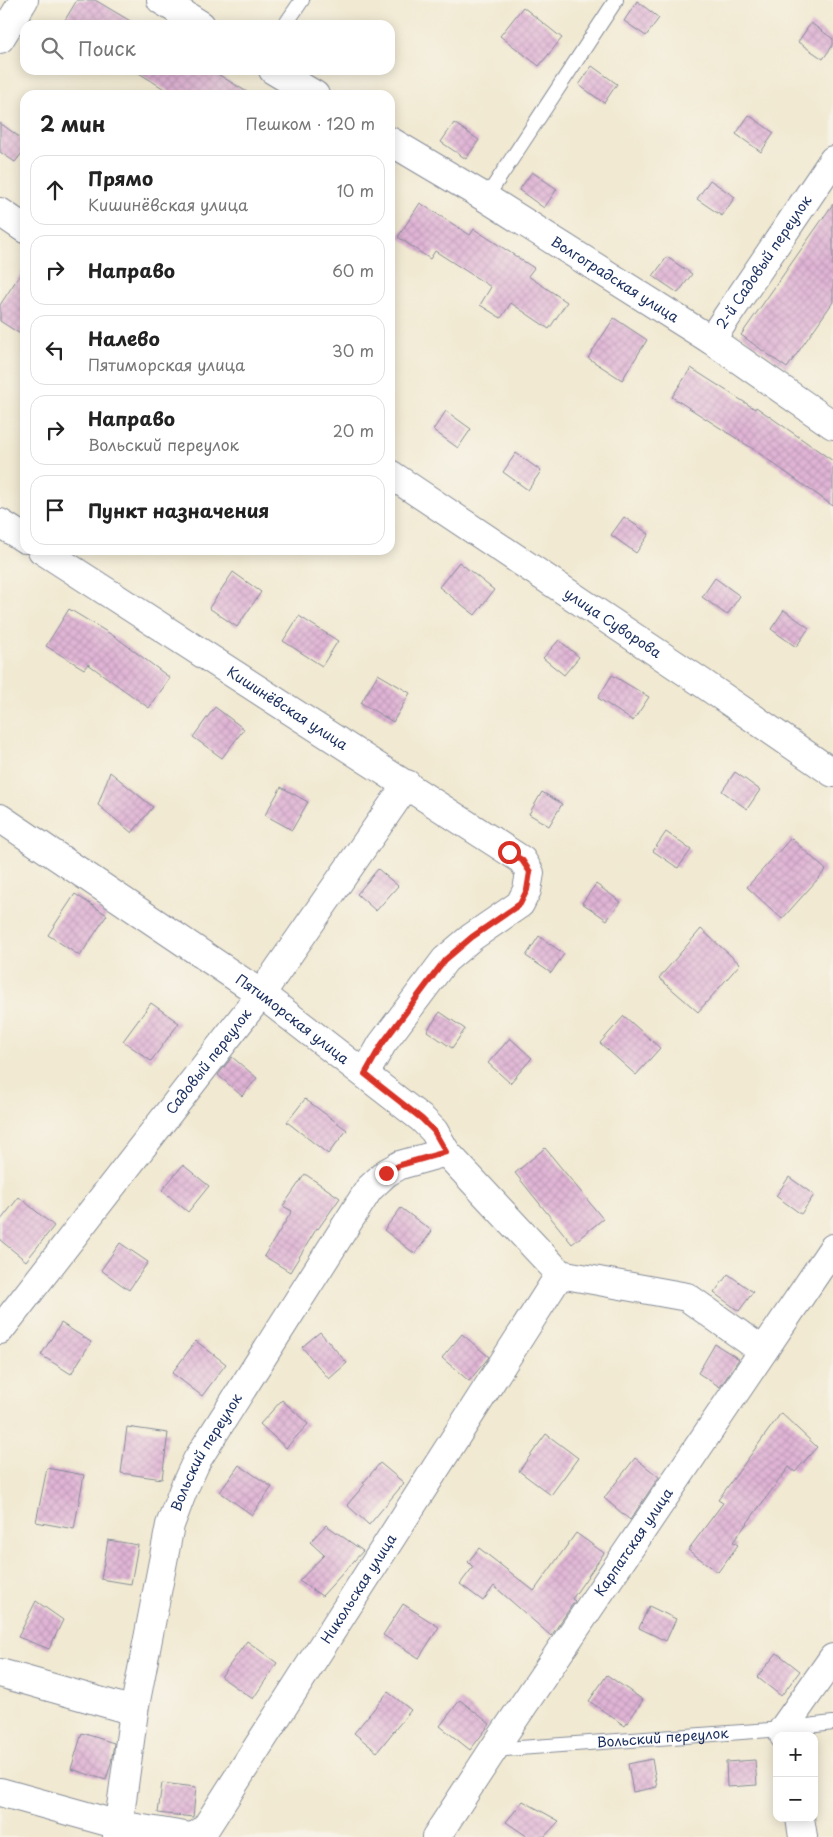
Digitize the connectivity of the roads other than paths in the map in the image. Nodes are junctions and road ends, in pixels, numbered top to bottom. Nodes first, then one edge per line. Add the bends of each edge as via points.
1 (24, 0) edge
2 (161, 0) edge
3 (302, 0) edge
4 (616, 0) edge
5 (193, 20) edge
6 (288, 20) edge
7 (0, 39) edge
8 (281, 75) edge
9 (307, 90) edge
10 (395, 143) edge
11 (833, 160) edge
12 (486, 198) junction
13 (0, 212) edge
14 (20, 226) edge
15 (711, 340) junction
16 (833, 426) edge
17 (395, 477) edge
18 (0, 523) edge
19 (20, 536) edge
20 (50, 555) edge
21 (833, 773) edge
22 (407, 784) junction
23 (0, 818) edge
24 (261, 994) junction
25 (365, 1074) junction
26 (446, 1152) junction
27 (833, 1248) edge
28 (560, 1274) junction
29 (0, 1330) edge
30 (764, 1351) junction
31 (833, 1658) edge
32 (0, 1673) edge
33 (134, 1710) junction
34 (833, 1723) edge
35 (784, 1732) edge
36 (773, 1733) edge
37 (493, 1750) junction
38 (0, 1792) edge
39 (801, 1822) edge
40 (118, 1831) edge
41 (436, 1837) edge
42 (803, 1837) edge

1 - 7 street
2 - 5 street
3 - 6 lane
4 - 12 lane
8 - 9 street
10 - 12 street, Волгоградская улица
11 - 15 street, 2-й Садовый переулок
12 - 15 street, Волгоградская улица
13 - 14 street
15 - 16 street, Волгоградская улица
17 - 21 street, улица Суворова
18 - 19 street
20 - 22 street, Кишинёвская улица
22 - 24 street, Садовый переулок
22 - 25 street, Кишинёвская улица via 522,860 530,872 527,890 520,904 445,960 382,1044
23 - 24 street, Пятиморская улица
24 - 25 street, Пятиморская улица
24 - 29 street, Садовый переулок
25 - 26 street, Пятиморская улица via 422,1119 434,1131
26 - 28 street, Пятиморская улица
26 - 33 street, Вольский переулок via 400,1165 369,1189 197,1460 170,1525
27 - 30 street, Карпатская улица
28 - 30 street via 687,1297
28 - 40 street, Никольская улица via 205,1830 190,1837
30 - 37 street, Карпатская улица
31 - 35 street
32 - 33 street
33 - 40 street, Вольский переулок
34 - 35 lane, Вольский переулок
36 - 37 lane, Вольский переулок
37 - 41 street, Карпатская улица
38 - 40 street, Никольская улица
39 - 42 street

